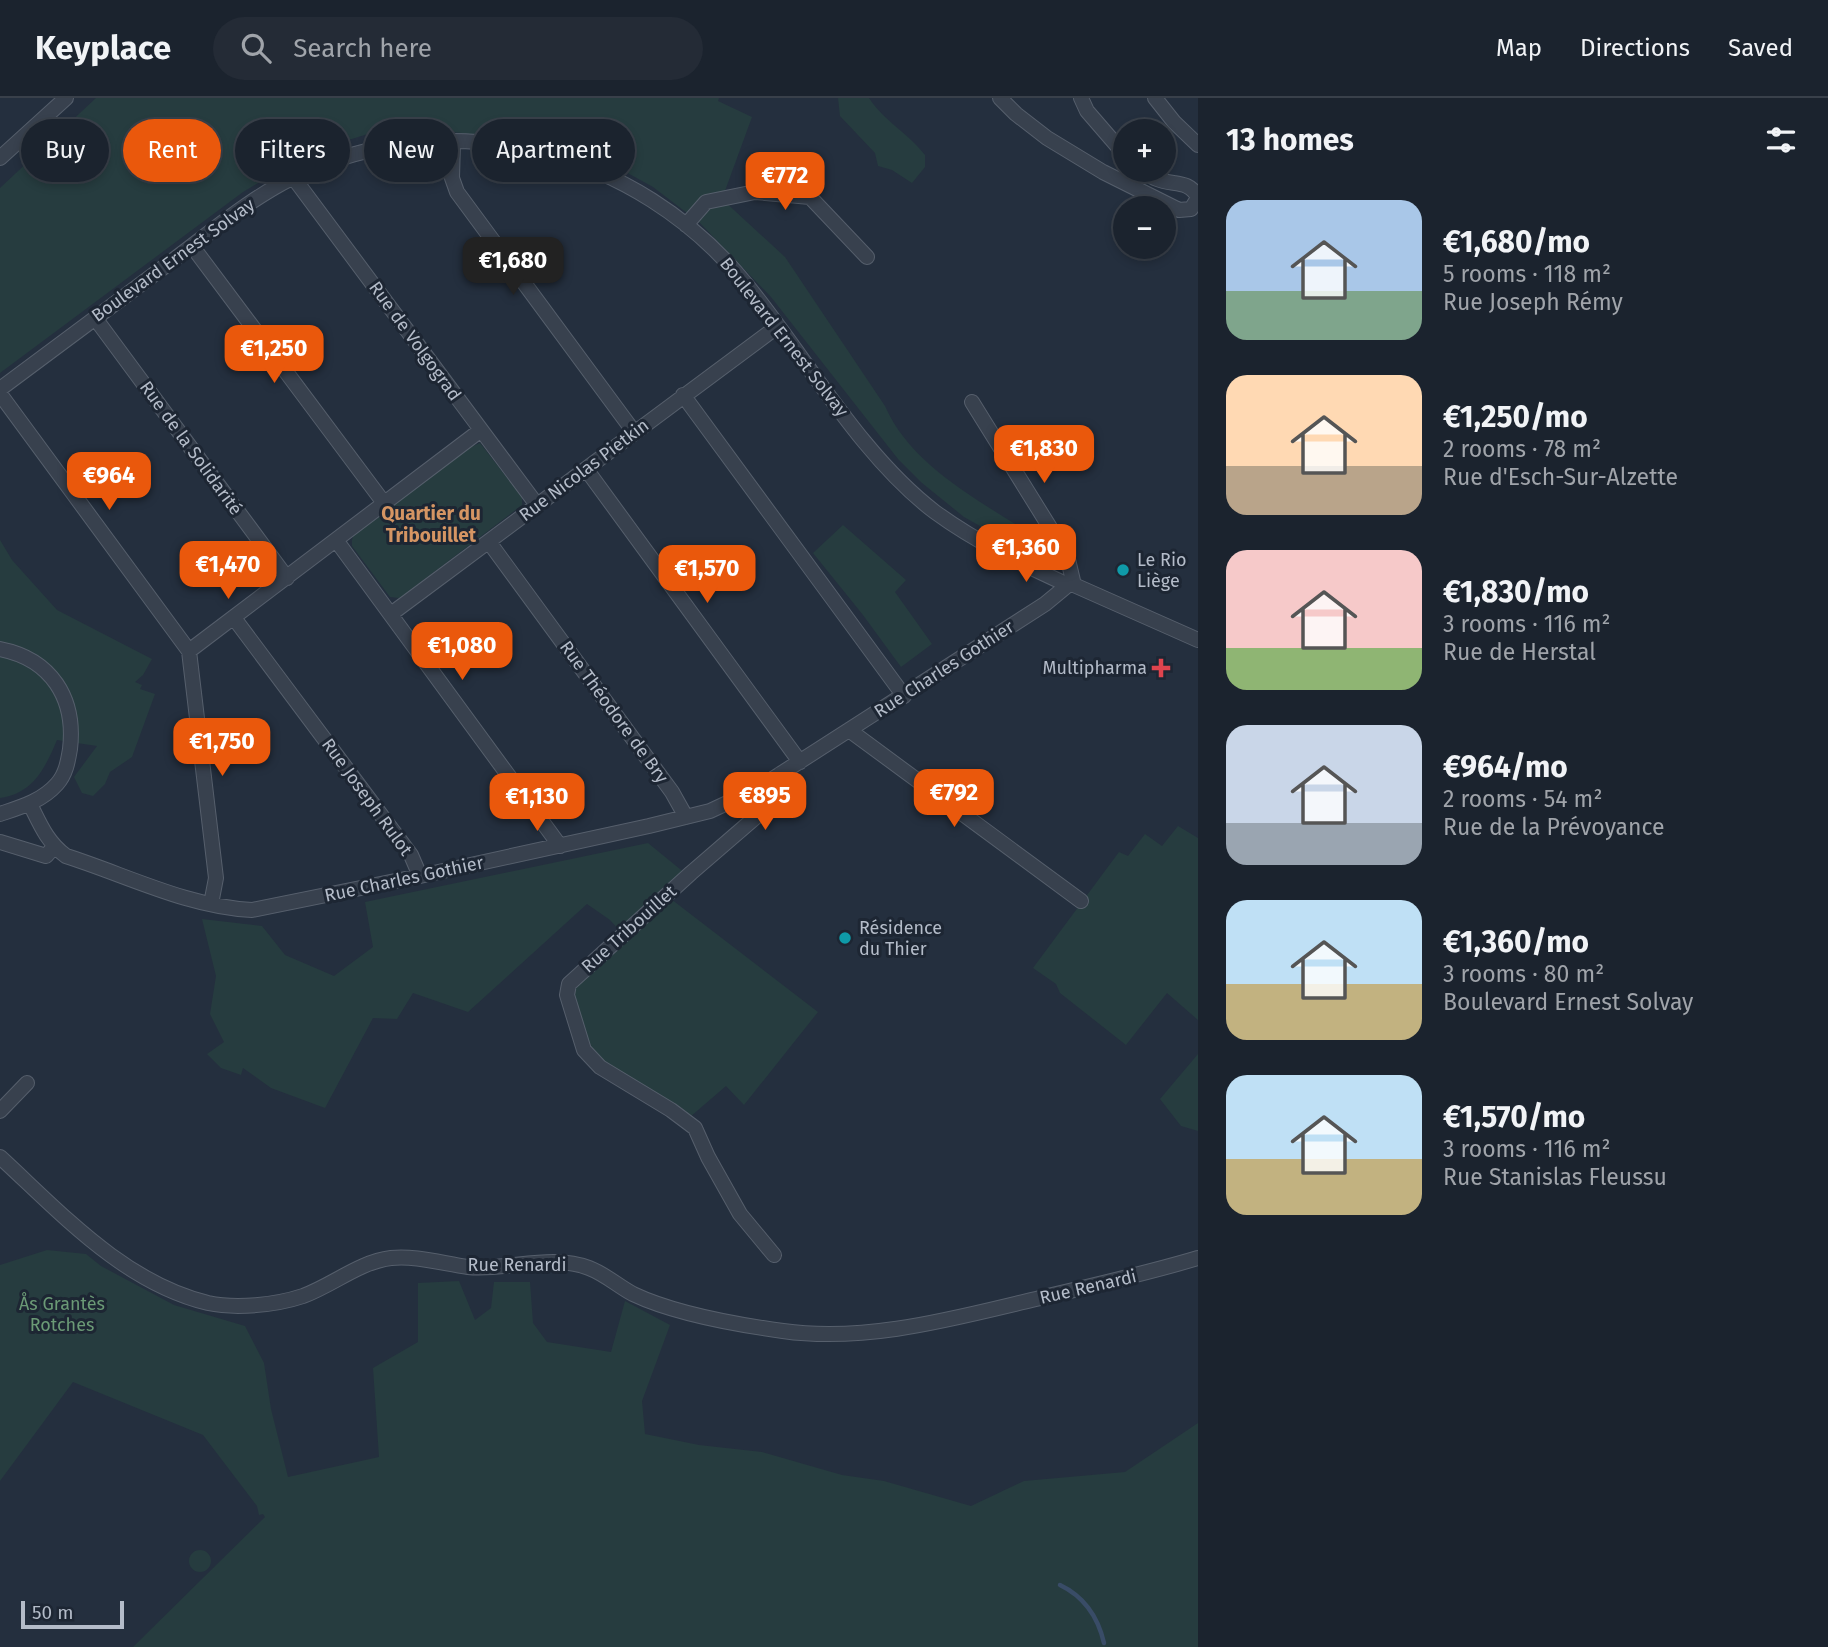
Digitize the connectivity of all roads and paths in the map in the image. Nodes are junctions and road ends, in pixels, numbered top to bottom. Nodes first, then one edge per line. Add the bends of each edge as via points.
1 (66, 98) edge
2 (1000, 98) edge
3 (1080, 98) edge
4 (1155, 98) edge
5 (458, 141) edge
6 (1113, 141) edge
7 (1198, 145) edge
8 (0, 158) edge
9 (285, 182) edge
10 (297, 182) edge
11 (453, 182) edge
12 (1172, 182) edge
13 (1198, 198) edge
14 (687, 225) junction
15 (192, 246) junction
16 (867, 257) dead end
17 (95, 318) junction
18 (778, 326) junction
19 (0, 388) edge
20 (0, 394) edge
21 (683, 396) junction
22 (972, 402) dead end
23 (481, 430) junction
24 (634, 432) junction
25 (586, 469) junction
26 (384, 503) junction
27 (537, 505) junction
28 (336, 540) junction
29 (489, 542) junction
30 (287, 578) junction
31 (1071, 585) junction
32 (391, 614) junction
33 (234, 618) junction
34 (1198, 640) edge
35 (0, 649) edge
36 (189, 651) junction
37 (904, 696) junction
38 (849, 730) junction
39 (800, 762) junction
40 (780, 774) junction
41 (30, 804) junction
42 (0, 814) edge
43 (686, 817) junction
44 (0, 842) edge
45 (560, 846) junction
46 (54, 847) junction
47 (420, 876) junction
48 (1081, 901) dead end
49 (211, 904) junction
50 (27, 1083) dead end
51 (0, 1111) edge
52 (0, 1157) edge
53 (774, 1255) dead end
54 (1198, 1258) edge

1 - 8 street
2 - 13 street via 1048,138 1152,198 1178,210 1191,209
3 - 6 street
4 - 7 street
5 - 14 street, Boulevard Ernest Solvay via 516,146 567,159 615,178
9 - 15 street, Boulevard Ernest Solvay
10 - 23 street, Rue de Volgograd
11 - 24 street
12 - 13 street via 1186,184
14 - 16 street via 706,202 755,192 810,197
14 - 18 street, Boulevard Ernest Solvay via 734,270
15 - 17 street, Boulevard Ernest Solvay
15 - 26 street
17 - 19 street, Boulevard Ernest Solvay
17 - 30 street, Rue de la Solidarité
18 - 21 street, Rue Nicolas Pietkin
18 - 31 street, Boulevard Ernest Solvay via 878,457 934,511 978,541
20 - 36 street
21 - 24 street, Rue Nicolas Pietkin
21 - 37 street
22 - 31 street via 1067,555
23 - 26 street
23 - 27 street, Rue de Volgograd
24 - 25 street, Rue Nicolas Pietkin
25 - 27 street, Rue Nicolas Pietkin
25 - 39 street
26 - 28 street
27 - 29 street, Rue Nicolas Pietkin
28 - 30 street
28 - 32 street
29 - 32 street, Rue Nicolas Pietkin
29 - 43 street, Rue Théodore de Bry
30 - 33 street
31 - 34 street, Boulevard Ernest Solvay
31 - 37 street, Rue Charles Gothier
32 - 45 street
33 - 36 street
33 - 47 street, Rue Joseph Rulot via 411,855
35 - 41 street via 23,656 47,673 70,713 66,769 57,784
36 - 49 street via 216,878
37 - 38 street, Rue Charles Gothier
38 - 39 street, Rue Charles Gothier
38 - 48 street
39 - 40 street, Rue Charles Gothier
40 - 43 street, Rue Charles Gothier via 736,800
40 - 53 street, Rue Tribouillet via 787,790 569,984 567,995 584,1050 600,1067 695,1128 740,1214
41 - 42 street
41 - 46 street
43 - 45 street, Rue Charles Gothier
44 - 46 street via 46,856
45 - 47 street, Rue Charles Gothier
46 - 49 street, Rue Charles Gothier via 66,856
47 - 49 street, Rue Charles Gothier via 252,909
50 - 51 street
52 - 54 street, Rue Renardi via 92,1242 144,1275 199,1300 244,1307 302,1296 391,1258 504,1268 559,1262 588,1268 656,1303 708,1317 785,1331 844,1334 940,1322

